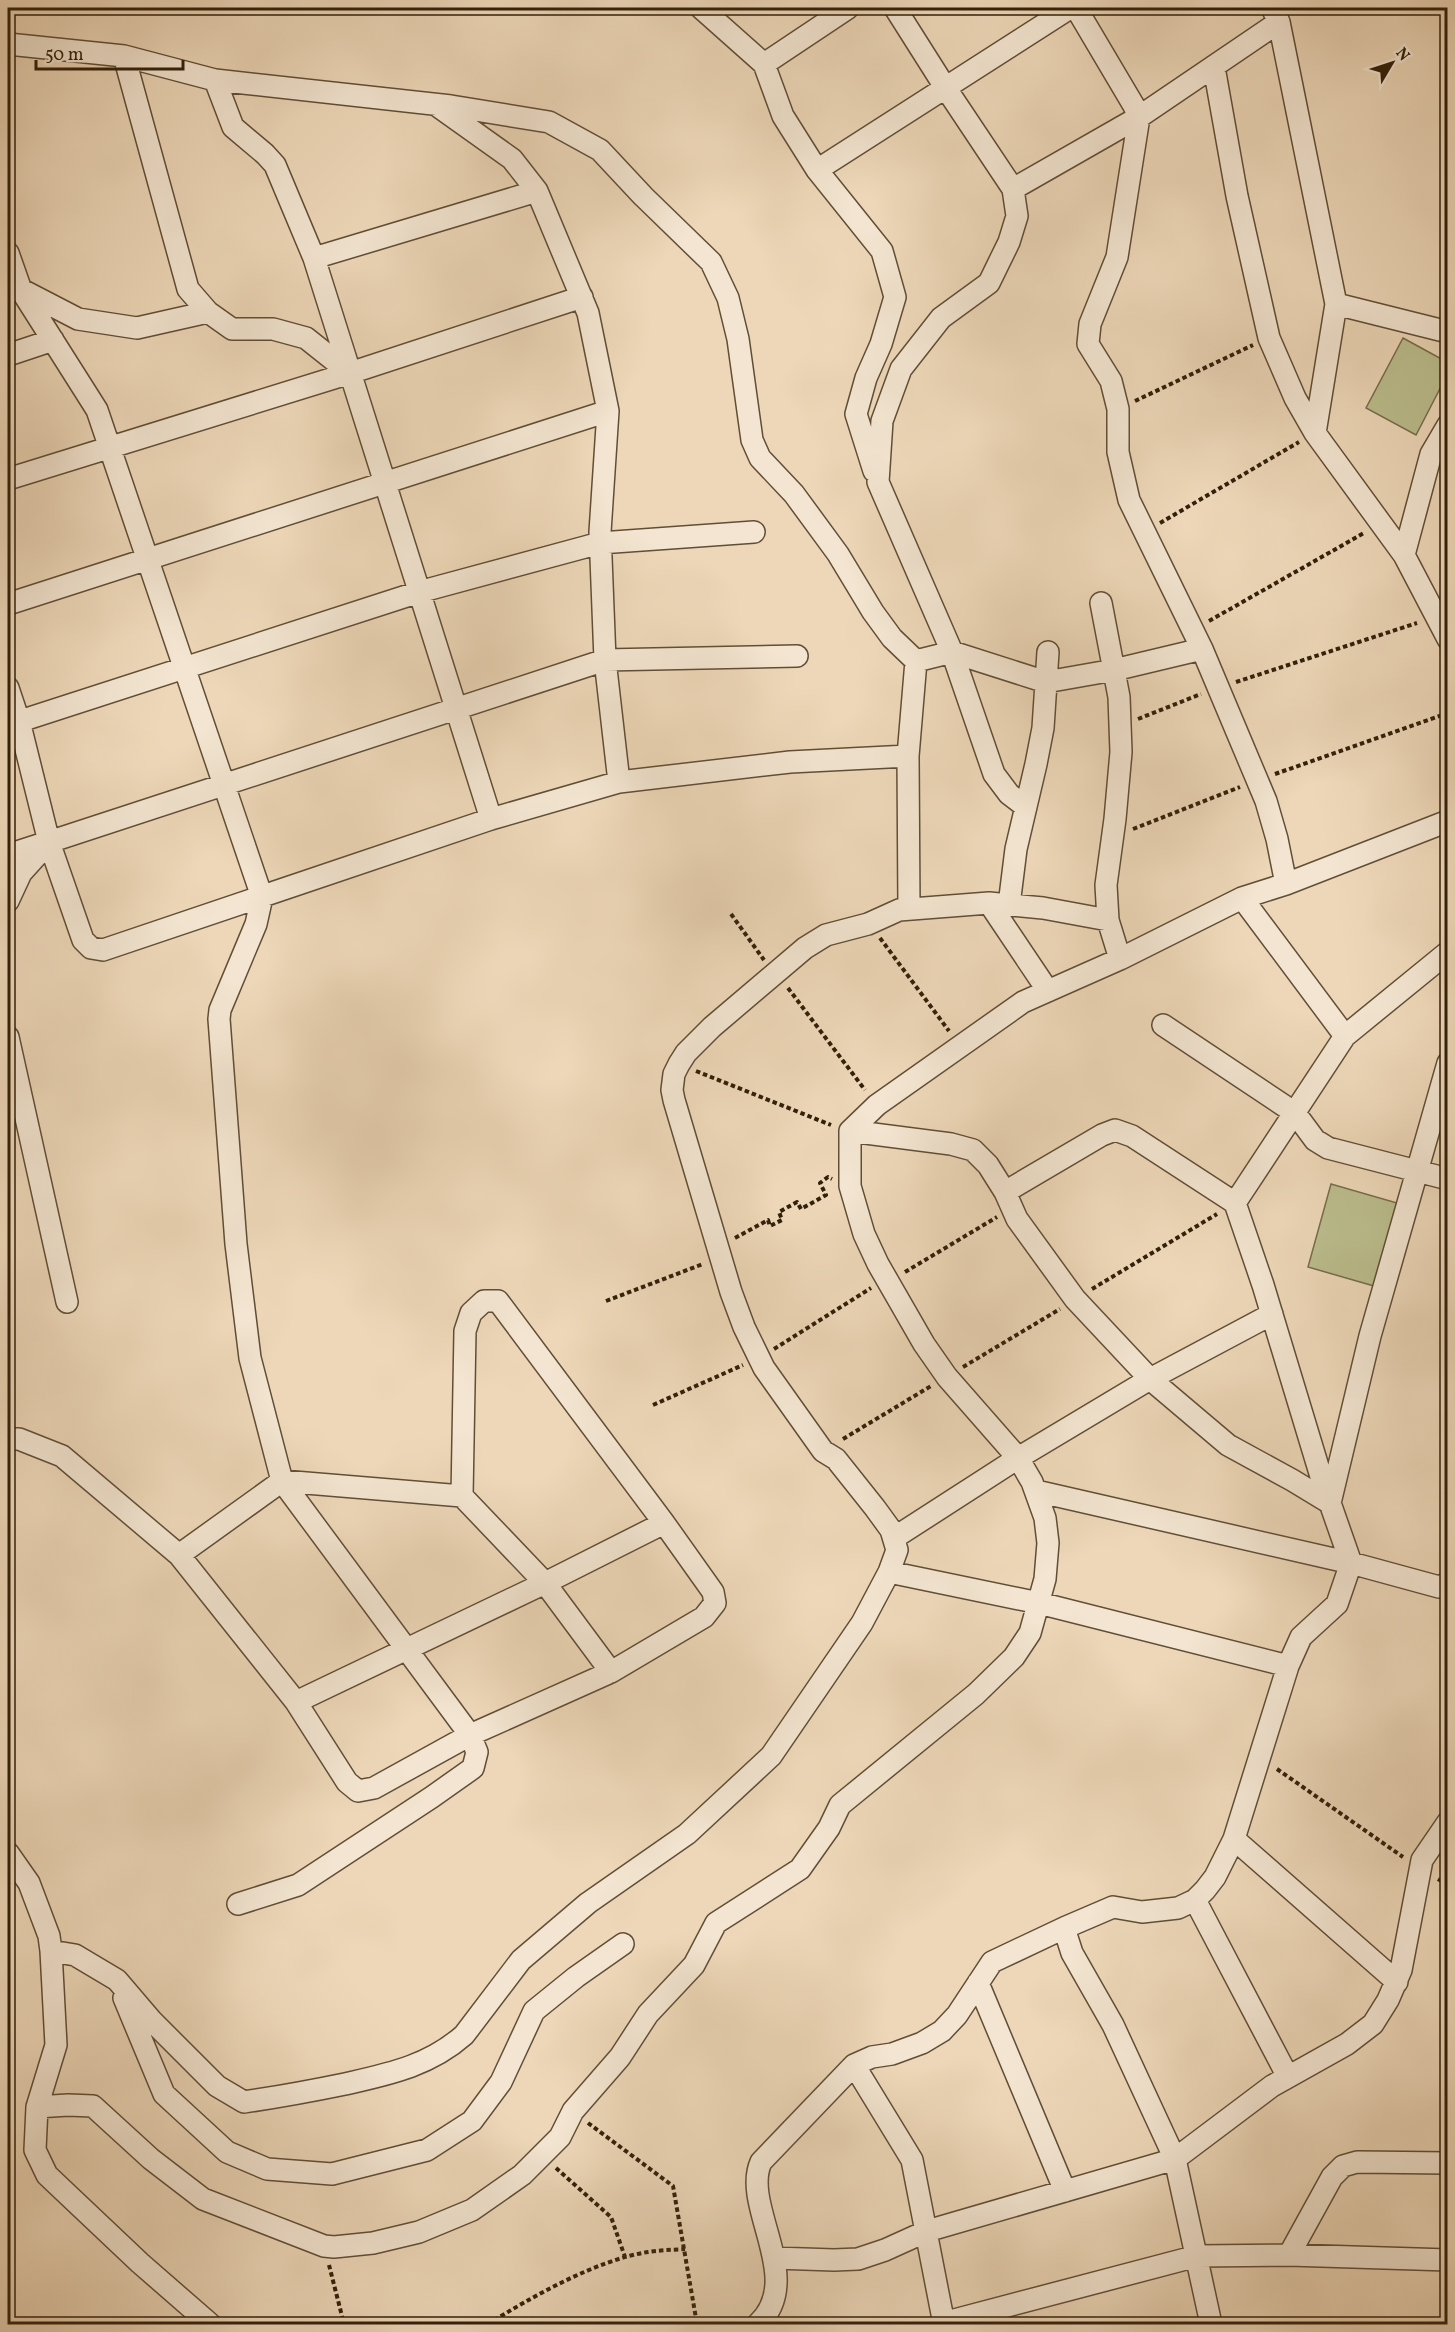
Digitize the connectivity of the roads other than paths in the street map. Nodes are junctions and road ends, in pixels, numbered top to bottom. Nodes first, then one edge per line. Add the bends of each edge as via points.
1 (700, 8) edge
2 (848, 8) edge
3 (895, 8) edge
4 (1070, 8) edge
5 (1076, 8) edge
6 (1275, 15) edge
7 (8, 44) edge
8 (124, 56) junction
9 (764, 64) junction
10 (1214, 67) junction
11 (215, 80) junction
12 (945, 87) junction
13 (438, 106) junction
14 (1139, 117) junction
15 (817, 170) junction
16 (1013, 189) junction
17 (537, 191) junction
18 (8, 253) edge
19 (314, 258) junction
20 (21, 290) junction
21 (582, 297) junction
22 (1336, 304) junction
23 (208, 312) junction
24 (1448, 332) edge
25 (53, 339) junction
26 (8, 356) edge
27 (350, 372) junction
28 (608, 411) junction
29 (1448, 425) edge
30 (1315, 433) junction
31 (110, 446) junction
32 (8, 479) edge
33 (385, 482) junction
34 (878, 482) junction
35 (754, 532) dead end
36 (600, 543) junction
37 (1404, 555) junction
38 (149, 558) junction
39 (420, 592) junction
40 (1101, 603) dead end
41 (8, 604) edge
42 (1448, 639) edge
43 (1197, 640) junction
44 (952, 652) junction
45 (1048, 652) dead end
46 (797, 656) dead end
47 (605, 660) junction
48 (916, 661) junction
49 (186, 668) junction
50 (1114, 670) junction
51 (1046, 682) junction
52 (8, 688) edge
53 (457, 709) junction
54 (13, 723) edge
55 (908, 756) junction
56 (619, 782) junction
57 (225, 785) junction
58 (1026, 807) junction
59 (491, 819) junction
60 (1448, 821) edge
61 (49, 842) junction
62 (8, 855) edge
63 (1286, 884) junction
64 (262, 897) junction
65 (1242, 898) junction
66 (8, 901) edge
67 (999, 904) junction
68 (909, 909) junction
69 (1108, 920) junction
70 (1448, 952) edge
71 (1120, 959) junction
72 (1048, 991) junction
73 (1163, 1025) dead end
74 (1345, 1036) junction
75 (8, 1037) edge
76 (1448, 1063) edge
77 (1295, 1113) junction
78 (843, 1129) junction
79 (1417, 1171) junction
80 (1448, 1179) edge
81 (1005, 1192) junction
82 (1235, 1203) junction
83 (67, 1302) dead end
84 (1272, 1314) junction
85 (1150, 1379) junction
86 (8, 1439) edge
87 (1018, 1458) junction
88 (282, 1481) junction
89 (1036, 1491) junction
90 (462, 1496) junction
91 (1330, 1503) junction
92 (664, 1523) junction
93 (894, 1538) junction
94 (179, 1554) junction
95 (1351, 1563) junction
96 (889, 1572) junction
97 (545, 1583) junction
98 (1448, 1583) edge
99 (1039, 1603) junction
100 (407, 1650) junction
101 (1288, 1666) junction
102 (611, 1672) junction
103 (296, 1702) junction
104 (470, 1735) junction
105 (1448, 1822) edge
106 (1234, 1839) junction
107 (8, 1853) edge
108 (1195, 1900) junction
109 (238, 1904) dead end
110 (1064, 1928) junction
111 (623, 1944) dead end
112 (51, 1951) junction
113 (117, 1980) junction
114 (1397, 1982) junction
115 (978, 1983) junction
116 (854, 2066) junction
117 (1288, 2077) junction
118 (37, 2107) junction
119 (1175, 2159) junction
120 (1448, 2163) edge
121 (1065, 2191) junction
122 (927, 2232) junction
123 (1289, 2255) junction
124 (1197, 2256) junction
125 (774, 2258) junction
126 (1448, 2260) edge
127 (759, 2324) edge
128 (942, 2324) edge
129 (210, 2325) edge
130 (1210, 2325) edge

1 - 9 street
2 - 9 street
3 - 12 street
4 - 12 street
5 - 14 street
6 - 10 street
6 - 22 street
7 - 8 street
8 - 11 street
8 - 23 street via 188,289
9 - 15 street via 783,116
10 - 14 street
10 - 30 street via 1237,196 1269,338
11 - 13 street
11 - 19 street via 233,127 274,165
12 - 15 street
12 - 16 street
13 - 17 street via 512,159
13 - 48 street via 549,122 600,150 711,262 728,298 738,339 752,440 760,458 794,494 838,554 873,612
14 - 16 street
14 - 43 street via 1117,257 1089,324 1088,344 1111,381 1118,409 1118,453 1129,500
15 - 34 street via 882,251 894,297 856,414
16 - 34 street via 1017,216 989,283 941,318 902,369 882,421
17 - 19 street
17 - 21 street
18 - 20 street
19 - 27 street
20 - 23 street via 78,319 137,328
20 - 25 street
21 - 27 street
21 - 28 street
22 - 24 street
22 - 30 street
23 - 27 street via 232,329 273,329 306,338
25 - 26 street
25 - 31 street via 98,410
27 - 31 street
27 - 33 street
28 - 33 street
28 - 36 street
29 - 37 street via 1431,454
30 - 37 street
31 - 32 street
31 - 38 street
33 - 38 street
33 - 39 street
34 - 44 street
35 - 36 street
36 - 39 street
36 - 47 street
37 - 42 street
38 - 41 street
38 - 49 street
39 - 49 street
39 - 53 street
40 - 50 street
43 - 50 street
43 - 63 street via 1266,801
44 - 48 street
44 - 51 street
44 - 58 street via 994,774 1009,794
45 - 51 street
46 - 47 street
47 - 53 street
47 - 56 street
48 - 55 street
49 - 54 street
49 - 57 street
50 - 51 street
50 - 69 street via 1121,752 1106,885
51 - 58 street via 1043,728
52 - 54 street
53 - 57 street
53 - 59 street
54 - 61 street
55 - 56 street via 790,762
55 - 68 street
56 - 59 street
57 - 61 street
57 - 64 street
58 - 67 street
59 - 64 street
60 - 63 street
61 - 62 street
61 - 64 street via 82,940 92,948 103,950
61 - 66 street via 21,873
63 - 65 street
64 - 88 street via 256,924 219,1019 236,1244 250,1358
65 - 71 street
65 - 74 street
67 - 68 street
67 - 69 street
67 - 72 street
68 - 93 street via 816,940 696,1042 674,1074 672,1090 731,1292 764,1368 823,1451 836,1459
69 - 71 street
70 - 74 street
71 - 72 street
72 - 78 street via 1023,1002
73 - 77 street
74 - 77 street
75 - 83 street
76 - 79 street
77 - 79 street via 1315,1140 1328,1148
77 - 82 street
78 - 81 street via 973,1150
78 - 87 street via 850,1186 864,1234 892,1290 947,1377
79 - 80 street
79 - 91 street via 1370,1336
81 - 82 street via 1115,1130 1132,1136
81 - 85 street via 1017,1219 1075,1299
82 - 84 street
84 - 85 street
84 - 91 street
85 - 87 street
85 - 91 street via 1228,1445
86 - 94 street via 19,1439 62,1456
87 - 89 street
87 - 93 street
88 - 90 street
88 - 94 street
88 - 100 street
89 - 95 street
89 - 99 street via 1048,1543
90 - 92 street via 465,1331 471,1313 484,1301 498,1301
90 - 97 street
91 - 95 street
92 - 97 street
92 - 102 street via 713,1592 715,1603 704,1617
93 - 96 street via 897,1550
94 - 103 street
95 - 98 street via 1439,1587
95 - 101 street via 1337,1604 1301,1636
96 - 99 street
96 - 113 street via 862,1623 771,1756 687,1834 588,1903 521,1960 464,2035 428,2060 382,2076 244,2102 218,2086
97 - 100 street
97 - 102 street
99 - 101 street
99 - 118 street via 1030,1633 1014,1657 976,1694 840,1805 800,1869 716,1923 694,1965 648,2014 620,2056 573,2111 560,2137 522,2175 472,2210 419,2232 373,2243 324,2246 203,2199 151,2159 93,2106
100 - 103 street
100 - 104 street
101 - 106 street
102 - 104 street
103 - 104 street via 347,1782 358,1791 374,1788
104 - 109 street via 477,1752 473,1768 298,1885
105 - 114 street via 1422,1860
106 - 108 street via 1215,1877
106 - 114 street
107 - 112 street via 29,1883
108 - 110 street via 1178,1908 1142,1912 1113,1907
108 - 117 street
110 - 115 street via 992,1962
110 - 119 street via 1072,1953 1113,2025
111 - 113 street via 534,2011 501,2082 472,2121 427,2150 332,2174 267,2169 227,2152 164,2094
112 - 113 street via 75,1955
112 - 118 street via 56,2045
114 - 117 street via 1373,2024 1362,2034
115 - 116 street via 942,2031 922,2043
115 - 121 street
116 - 122 street via 912,2160
116 - 125 street via 761,2162 756,2173
117 - 119 street
118 - 129 street via 35,2150 46,2175
119 - 121 street
119 - 124 street
120 - 123 street via 1357,2162 1343,2166 1332,2177
121 - 122 street
122 - 125 street via 858,2259
122 - 128 street
123 - 124 street
123 - 126 street
124 - 128 street
124 - 130 street
125 - 127 street via 775,2297

